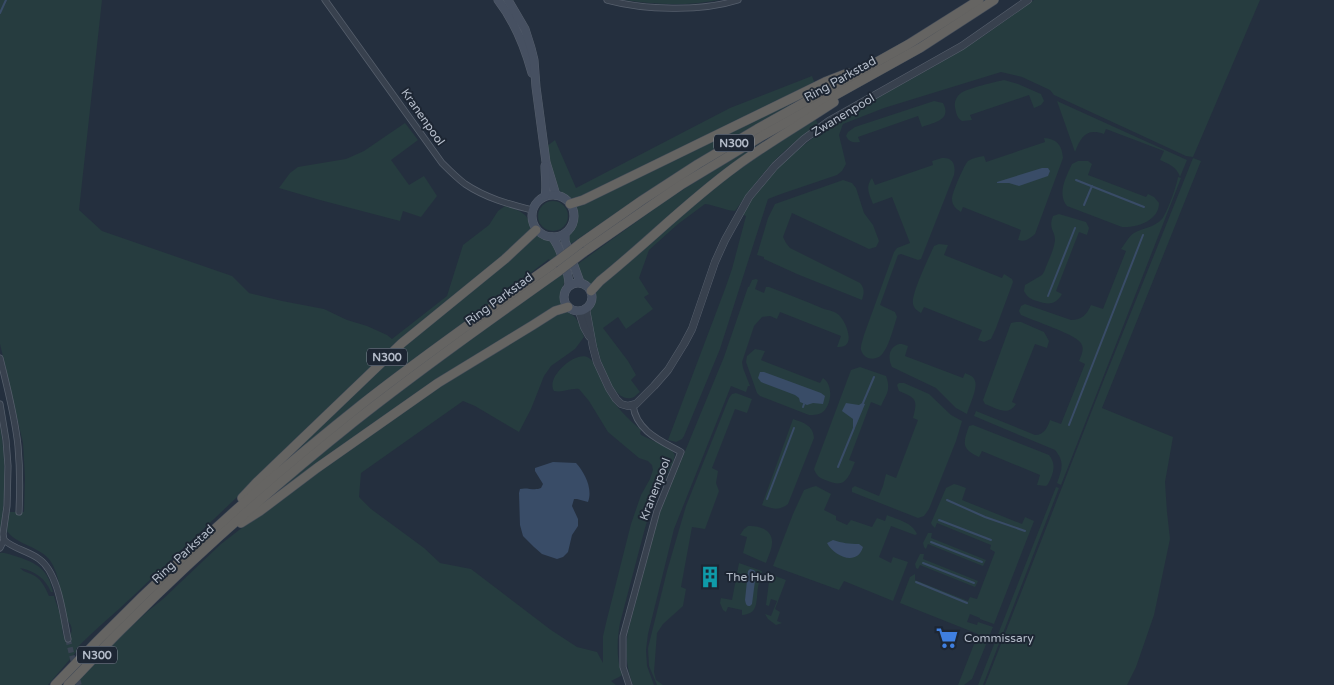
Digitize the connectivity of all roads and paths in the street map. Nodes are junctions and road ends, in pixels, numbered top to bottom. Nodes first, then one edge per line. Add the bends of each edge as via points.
1 (325, 0) edge
2 (500, 0) edge
3 (508, 0) edge
4 (606, 0) edge
5 (655, 0) edge
6 (738, 0) edge
7 (978, 0) edge
8 (994, 0) edge
9 (1028, 0) edge
10 (655, 8) junction
11 (893, 53) junction
12 (882, 70) junction
13 (536, 87) junction
14 (546, 162) junction
15 (556, 195) junction
16 (545, 196) junction
17 (570, 204) junction
18 (532, 210) junction
19 (536, 230) junction
20 (565, 234) junction
21 (552, 238) junction
22 (583, 248) junction
23 (580, 282) junction
24 (569, 286) junction
25 (591, 291) junction
26 (568, 307) junction
27 (582, 310) junction
28 (0, 358) edge
29 (0, 404) edge
30 (633, 406) junction
31 (19, 512) dead end
32 (215, 535) junction
33 (4, 540) junction
34 (0, 548) edge
35 (68, 639) tunnel mouth
36 (56, 685) edge
37 (68, 685) edge
38 (628, 685) edge

1 - 18 street, Kranenpool via 442,162 464,183 482,194
2 - 13 main road via 518,31
3 - 13 main road via 530,42
4 - 10 street
5 - 10 street
6 - 10 street via 716,5
7 - 11 highway, Ring Parkstad / N300
8 - 12 highway, Ring Parkstad / N300
9 - 30 street, Zwanenpool via 962,46 829,120 781,160 749,197 725,240 692,329 679,353 658,383
11 - 17 highway, N300 via 825,82
11 - 22 highway, Ring Parkstad / N300 via 698,164 641,201
12 - 22 highway, Ring Parkstad / N300 via 762,136
12 - 25 highway, N300 via 734,167
13 - 14 main road
14 - 15 main road
14 - 16 main road
15 - 16 main road
15 - 17 main road
16 - 18 main road
17 - 20 main road via 574,220
18 - 19 main road via 531,218
19 - 21 main road
19 - 32 highway, N300 via 402,343 257,482
20 - 21 main road
20 - 23 main road
21 - 24 main road via 558,247
22 - 32 highway, Ring Parkstad / N300, bridge via 559,271 430,364
22 - 32 highway, Ring Parkstad / N300, bridge via 556,262 362,404 301,453
23 - 24 main road
23 - 25 main road
24 - 26 main road via 564,296
25 - 27 main road via 592,301
26 - 27 main road
26 - 32 highway, N300 via 555,311 438,383 260,511
27 - 30 street via 590,325 590,339 597,362 612,393 624,406
28 - 31 street via 18,444
29 - 33 street via 8,466
30 - 38 street, Kranenpool via 637,421 643,428 681,452 657,511 623,636 623,667
32 - 36 highway, Ring Parkstad / N300 via 141,597
32 - 37 highway, Ring Parkstad / N300
33 - 34 street
33 - 35 street via 38,558 50,569

